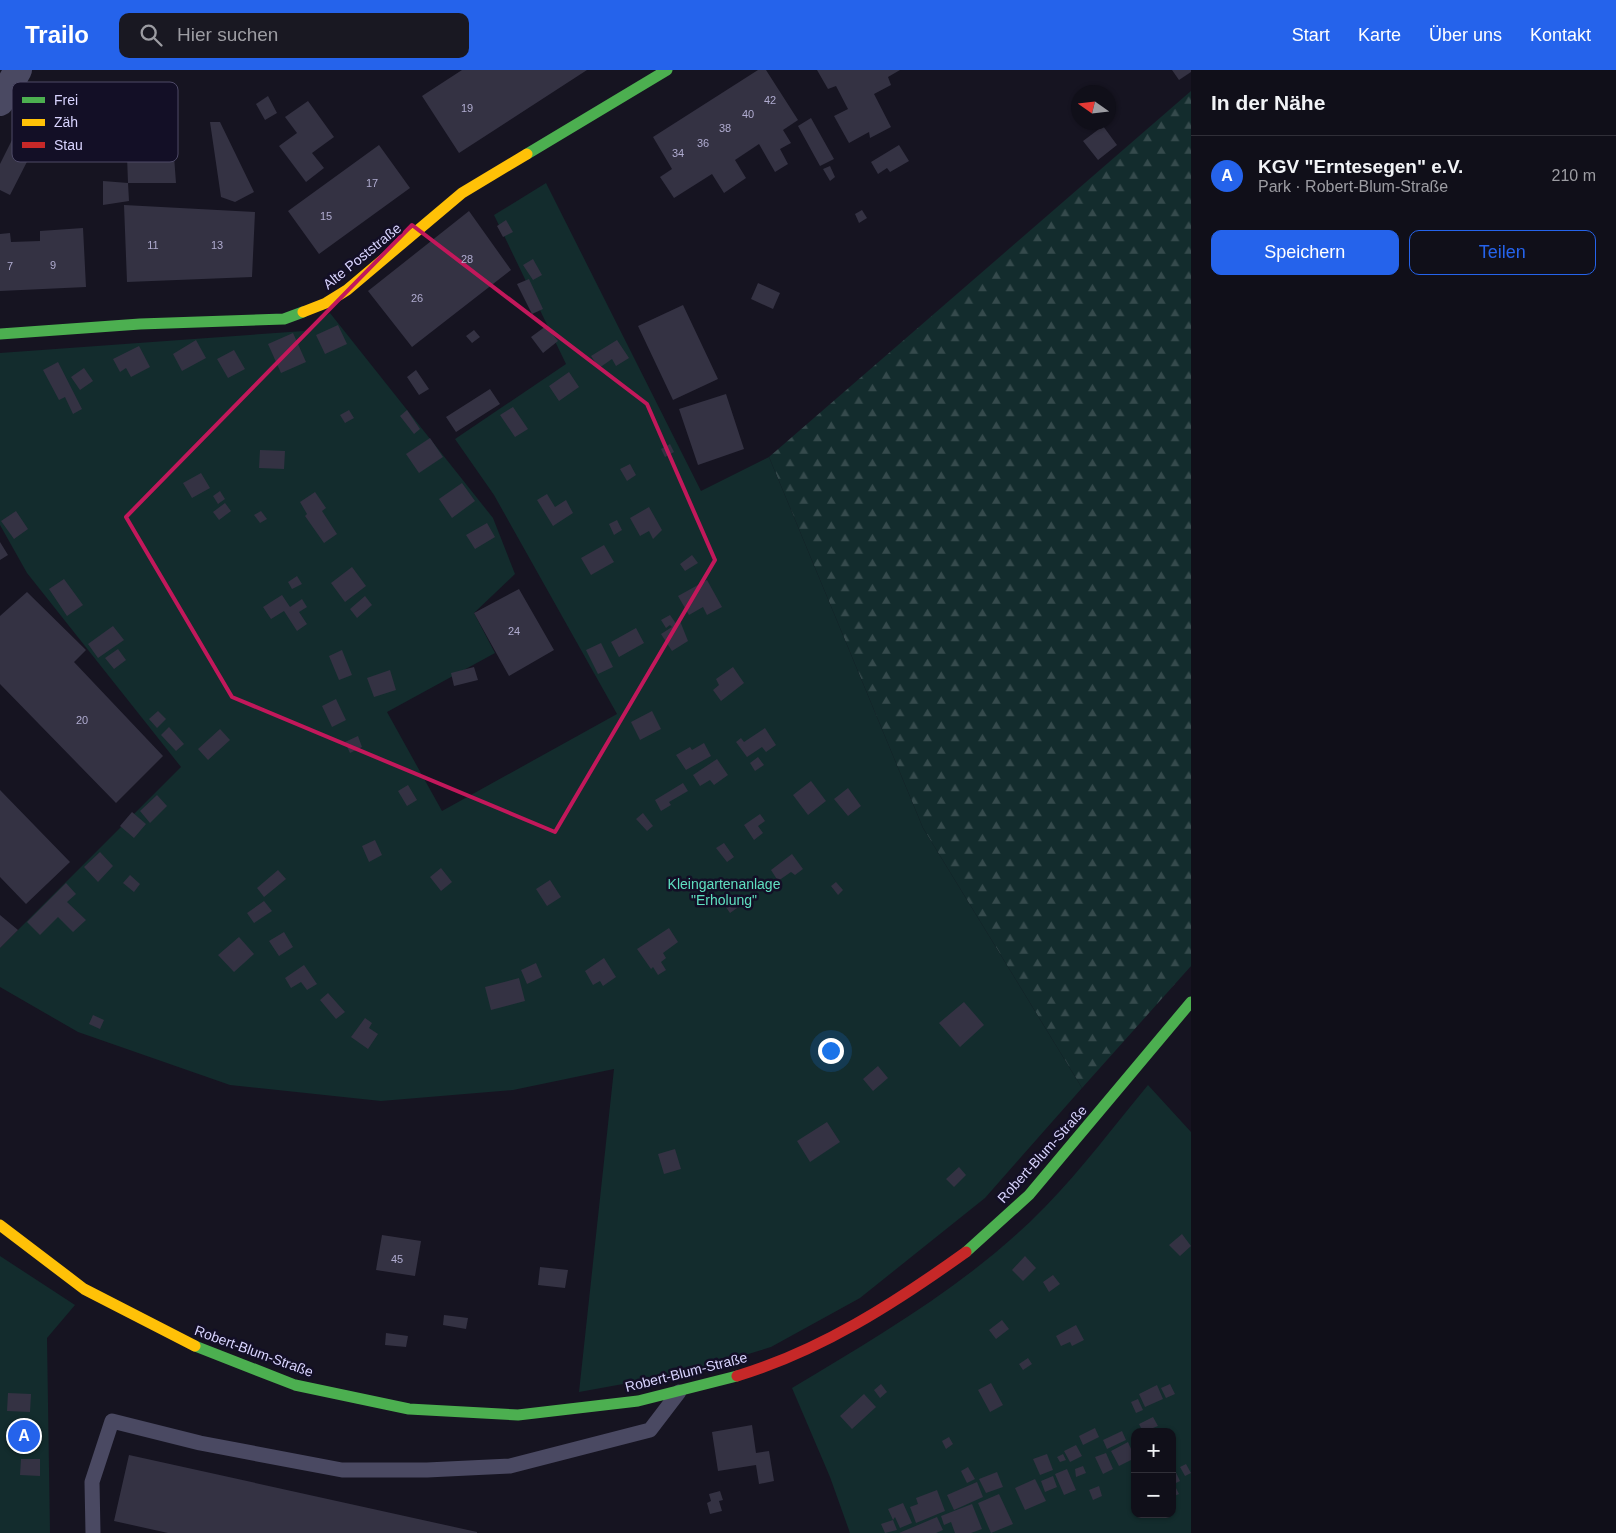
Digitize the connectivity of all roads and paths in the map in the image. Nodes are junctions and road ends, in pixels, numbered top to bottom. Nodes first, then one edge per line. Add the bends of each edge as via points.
1 (18, 70) edge
2 (667, 70) edge
3 (0, 102) edge
4 (0, 334) edge
5 (1191, 1002) edge
6 (0, 1225) edge
7 (680, 1391) junction
8 (93, 1533) edge

1 - 3 street
2 - 4 main road, Alte Poststraße via 462,193 347,290 326,303 284,319 140,324
5 - 7 main road, Robert-Blum-Straße via 1028,1195 965,1253 862,1322 773,1366
6 - 7 main road, Robert-Blum-Straße via 84,1289 198,1348 295,1385 409,1409 518,1415 638,1401
7 - 8 lane via 650,1430 501,1467 342,1470 200,1443 112,1422 92,1482

